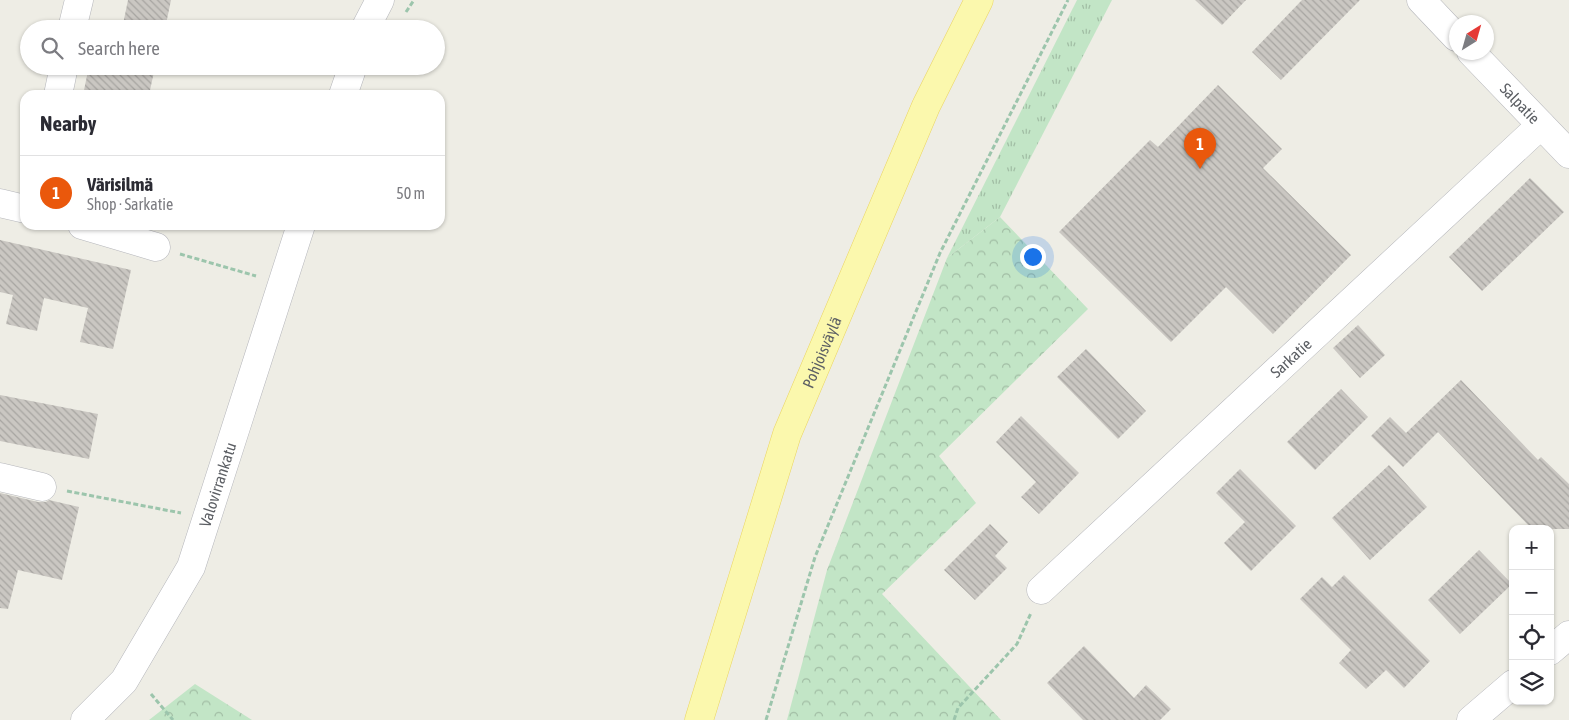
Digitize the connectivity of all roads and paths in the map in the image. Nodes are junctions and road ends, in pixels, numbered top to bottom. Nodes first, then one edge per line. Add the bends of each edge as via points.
1 (79, 0) edge
2 (380, 0) edge
3 (979, 0) edge
4 (1068, 0) edge
5 (1421, 0) edge
6 (74, 20) edge
7 (370, 20) edge
8 (1449, 30) edge
9 (1479, 60) edge
10 (62, 75) edge
11 (350, 75) edge
12 (59, 90) edge
13 (346, 90) edge
14 (1541, 125) junction
15 (1569, 154) edge
16 (0, 203) edge
17 (20, 208) edge
18 (99, 230) edge
19 (299, 230) edge
20 (156, 247) joint
21 (282, 284) junction
22 (0, 477) edge
23 (42, 486) joint
24 (206, 518) junction
25 (1041, 590) joint
26 (1569, 635) edge
27 (1554, 648) edge
28 (1509, 687) edge
29 (151, 694) dead end
30 (85, 720) edge
31 (173, 720) edge
32 (700, 720) edge
33 (766, 720) edge
34 (954, 720) edge
35 (1471, 720) edge

1 - 6 street
2 - 7 street
3 - 32 main road, Pohjoisväylä via 926,106 787,434
4 - 33 path via 940,254 815,557
5 - 8 street
9 - 14 street, Salpatie
10 - 12 street
11 - 13 street
14 - 15 street, Salpatie
14 - 25 street, Sarkatie
16 - 17 street
18 - 20 street
19 - 21 street, Valovirrankatu
20 - 21 path
21 - 24 street, Valovirrankatu
22 - 23 street
23 - 24 path
24 - 30 street, Valovirrankatu via 191,567 124,681
25 - 34 path via 1017,644 958,708
26 - 27 street
28 - 35 street
29 - 31 path

